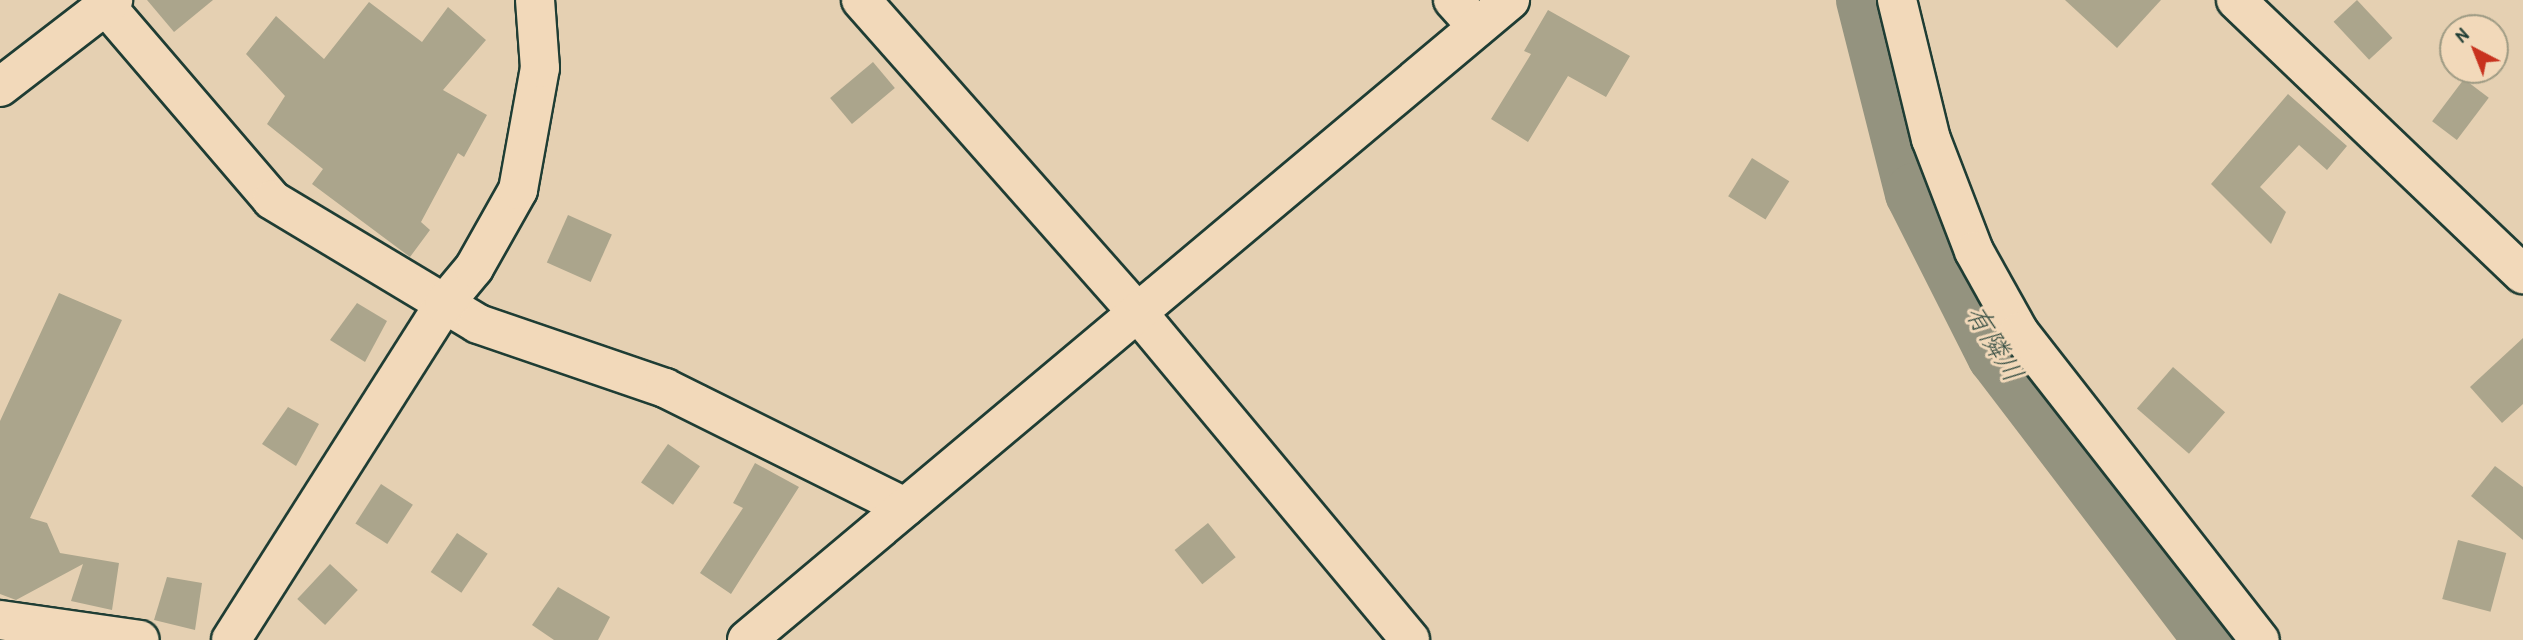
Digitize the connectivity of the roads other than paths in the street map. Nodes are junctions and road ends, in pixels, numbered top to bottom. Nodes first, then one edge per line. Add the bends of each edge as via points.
1 (535, 0) edge
2 (861, 0) edge
3 (1510, 0) edge
4 (1897, 0) edge
5 (2236, 0) edge
6 (110, 3) edge
7 (1465, 14) edge
8 (0, 86) edge
9 (2523, 274) edge
10 (444, 304) junction
11 (1138, 313) junction
12 (905, 507) junction
13 (0, 620) edge
14 (140, 640) edge
15 (230, 640) edge
16 (747, 640) edge
17 (1410, 640) edge
18 (2260, 640) edge

1 - 10 street via 540,68 518,190 474,268
2 - 11 street
3 - 7 street
4 - 18 street via 1931,139 1973,251 2019,332
5 - 9 street
6 - 8 street
6 - 10 street via 272,200
7 - 11 street
10 - 12 street via 478,324 665,388
10 - 15 street
11 - 12 street
11 - 17 street
12 - 16 street
13 - 14 street

